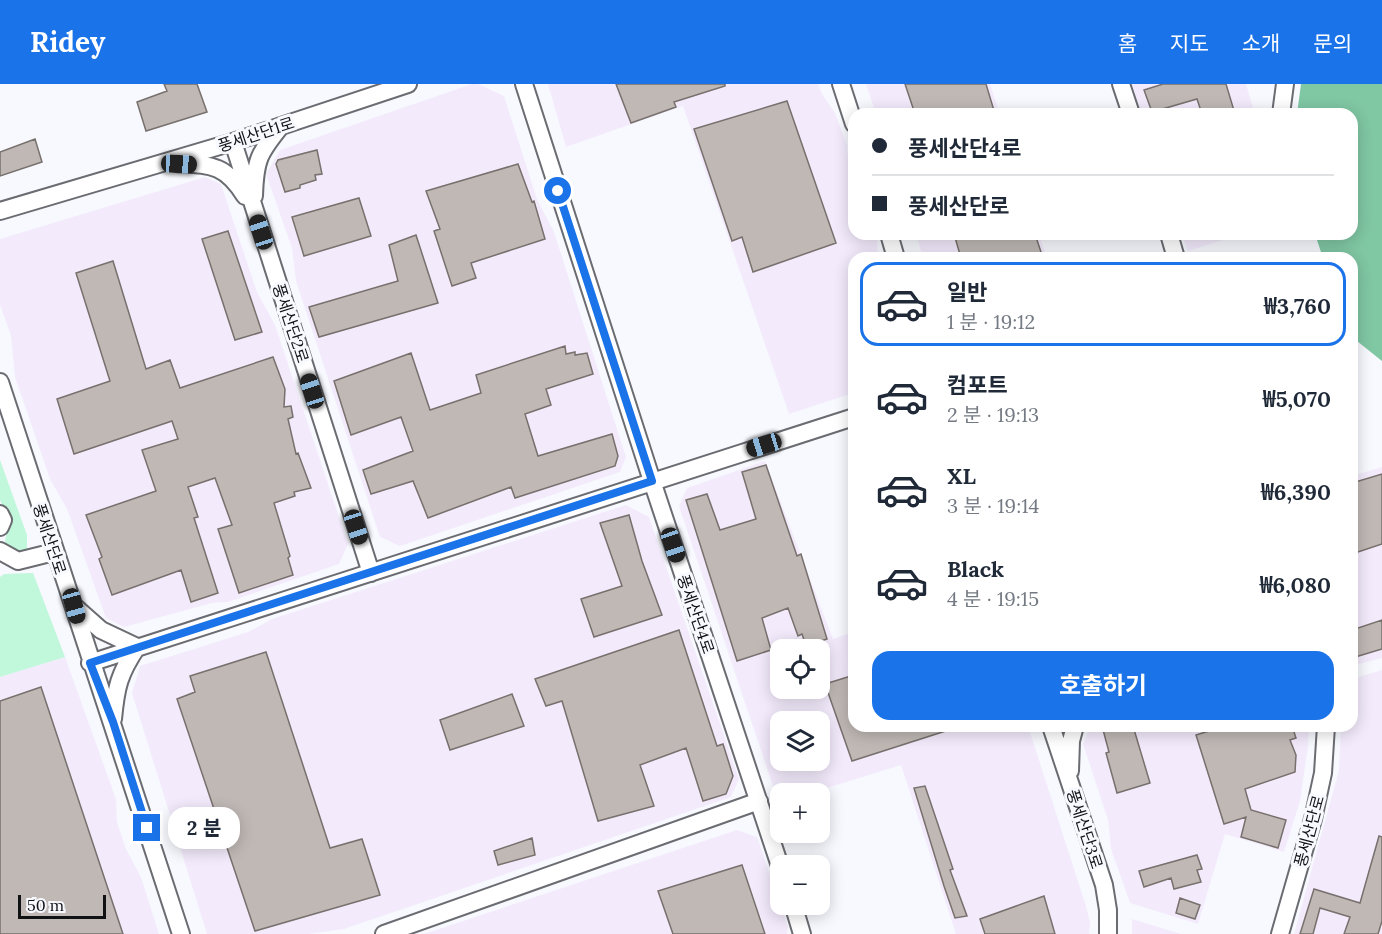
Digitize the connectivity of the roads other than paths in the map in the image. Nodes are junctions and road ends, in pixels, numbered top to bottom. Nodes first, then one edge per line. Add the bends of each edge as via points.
1 (408, 84) edge
2 (510, 84) edge
3 (524, 84) edge
4 (532, 84) edge
5 (841, 84) edge
6 (1121, 84) edge
7 (1285, 84) edge
8 (530, 102) junction
9 (849, 108) edge
10 (1129, 108) edge
11 (1282, 108) edge
12 (281, 126) junction
13 (233, 142) junction
14 (163, 163) junction
15 (8, 205) edge
16 (254, 209) junction
17 (0, 211) edge
18 (0, 222) edge
19 (0, 382) edge
20 (848, 419) edge
21 (652, 481) junction
22 (0, 514) edge
23 (0, 527) edge
24 (0, 551) edge
25 (54, 552) junction
26 (371, 573) junction
27 (74, 606) junction
28 (137, 647) junction
29 (90, 663) junction
30 (113, 722) junction
31 (1053, 732) edge
32 (1073, 732) edge
33 (1326, 732) edge
34 (1069, 781) junction
35 (759, 801) junction
36 (776, 855) edge
37 (796, 915) edge
38 (181, 934) edge
39 (384, 934) edge
40 (802, 934) edge
41 (1108, 934) edge
42 (1280, 934) edge

1 - 12 street, 풍세산단1로
2 - 8 street
3 - 8 street, 풍세산단4로
4 - 8 street
5 - 9 street
6 - 10 street
7 - 11 street
8 - 21 street, 풍세산단4로
12 - 13 street, 풍세산단1로
12 - 16 street via 258,159
13 - 14 street, 풍세산단1로
13 - 16 street, 풍세산단2로
14 - 15 street, 풍세산단1로
14 - 16 street via 212,165 236,182
15 - 17 street, 풍세산단1로
15 - 18 street
16 - 26 street, 풍세산단2로
19 - 25 street, 풍세산단로
20 - 21 street
21 - 26 street
21 - 35 street, 풍세산단4로
22 - 23 street
24 - 25 street via 18,561
25 - 27 street, 풍세산단로
26 - 28 street
27 - 28 street via 101,630
27 - 29 street, 풍세산단로
28 - 29 street
28 - 30 street via 120,676
29 - 30 street, 풍세산단로
30 - 38 street, 풍세산단로
31 - 34 street, 풍세산단3로
32 - 34 street
33 - 42 street, 풍세산단로 via 1323,773 1313,819
34 - 41 street, 풍세산단3로 via 1104,885
35 - 36 street, 풍세산단4로
35 - 39 street
37 - 40 street

